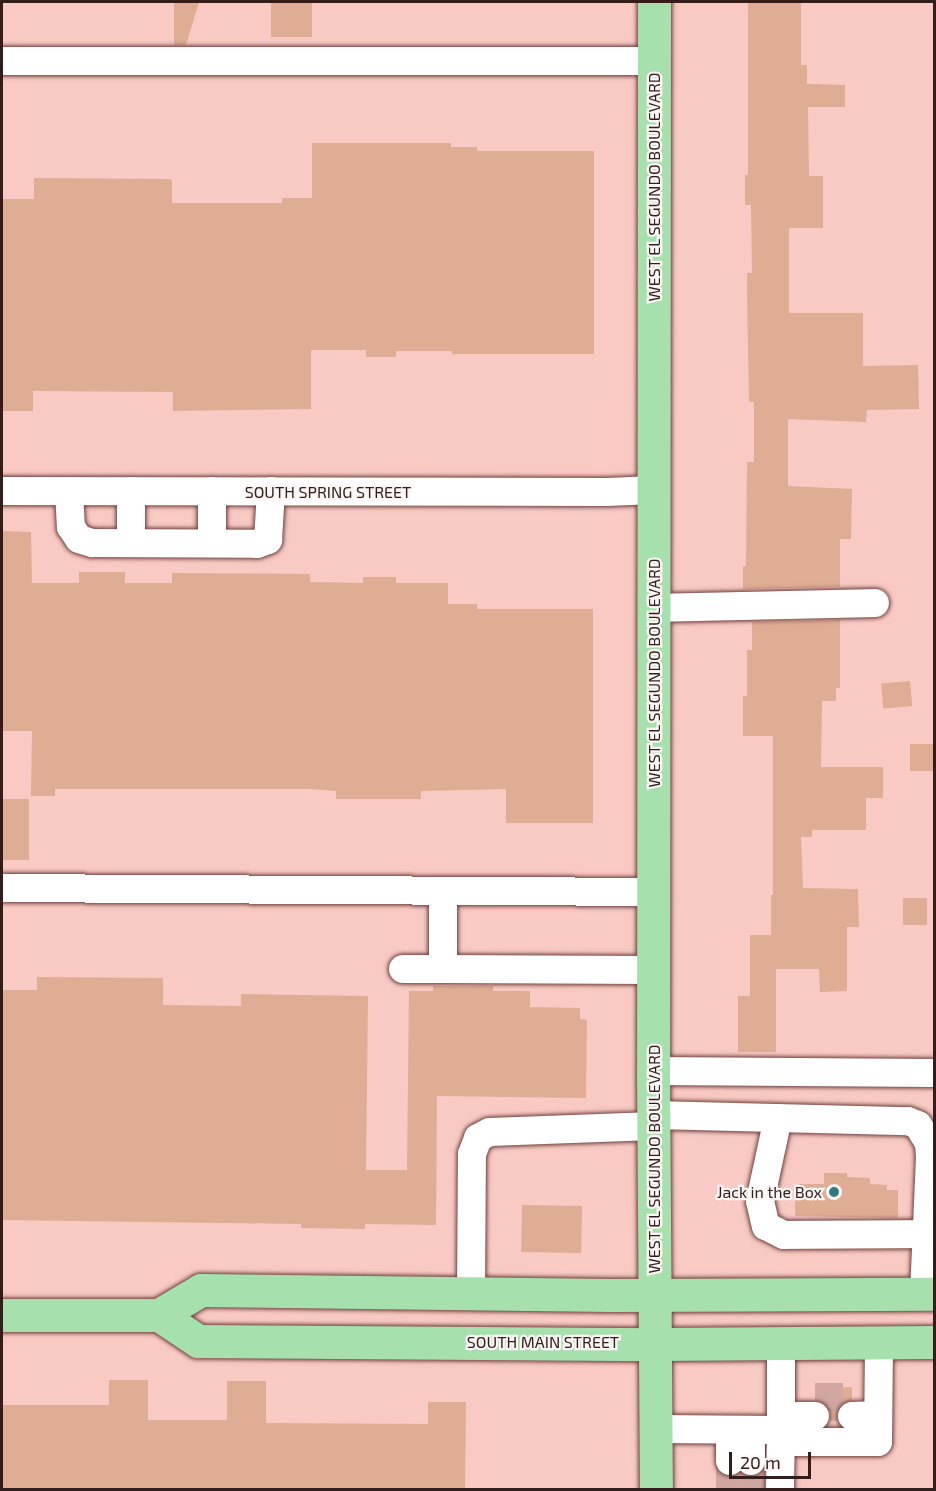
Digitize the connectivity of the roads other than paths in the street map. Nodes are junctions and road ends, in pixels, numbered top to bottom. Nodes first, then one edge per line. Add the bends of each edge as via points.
1 (654, 2) edge
2 (2, 61) edge
3 (654, 61) junction
4 (654, 490) junction
5 (2, 491) edge
6 (69, 491) junction
7 (131, 491) junction
8 (212, 491) junction
9 (271, 491) junction
10 (131, 543) junction
11 (212, 543) junction
12 (875, 603) dead end
13 (654, 608) junction
14 (2, 888) edge
15 (444, 891) junction
16 (653, 892) junction
17 (403, 969) dead end
18 (443, 969) junction
19 (653, 970) junction
20 (653, 1071) junction
21 (934, 1073) edge
22 (778, 1118) junction
23 (654, 1120) junction
24 (927, 1234) junction
25 (471, 1293) junction
26 (655, 1294) junction
27 (929, 1294) edge
28 (2, 1315) edge
29 (159, 1315) junction
30 (879, 1342) junction
31 (934, 1342) edge
32 (781, 1343) junction
33 (656, 1344) junction
34 (815, 1406) tunnel mouth
35 (781, 1421) junction
36 (656, 1429) junction
37 (740, 1430) junction
38 (741, 1461) tunnel mouth
39 (656, 1490) edge
40 (780, 1490) edge

1 - 3 main road, WEST EL SEGUNDO BOULEVARD
2 - 3 street
3 - 4 main road, WEST EL SEGUNDO BOULEVARD
4 - 9 street, SOUTH SPRING STREET
4 - 13 main road, WEST EL SEGUNDO BOULEVARD
5 - 6 street, SOUTH SPRING STREET
6 - 7 street, SOUTH SPRING STREET
6 - 10 street via 71,527 79,539
7 - 8 street, SOUTH SPRING STREET
7 - 10 street
8 - 9 street, SOUTH SPRING STREET
8 - 11 street
9 - 11 street via 268,540 257,544
10 - 11 street
12 - 13 street
13 - 16 main road, WEST EL SEGUNDO BOULEVARD
14 - 15 street
15 - 16 street
15 - 18 street
16 - 19 main road, WEST EL SEGUNDO BOULEVARD
17 - 18 street
18 - 19 street
19 - 20 main road, WEST EL SEGUNDO BOULEVARD
20 - 21 street
20 - 23 main road, WEST EL SEGUNDO BOULEVARD
22 - 23 street
22 - 24 street via 908,1121 918,1125 929,1143
22 - 24 street via 760,1201 766,1226 784,1235
23 - 25 street via 490,1132 478,1138 472,1155
23 - 26 main road, WEST EL SEGUNDO BOULEVARD
24 - 27 street
25 - 26 main road
25 - 29 main road via 201,1290
26 - 27 main road
26 - 33 main road, WEST EL SEGUNDO BOULEVARD
28 - 29 main road
29 - 33 main road, SOUTH MAIN STREET via 198,1341
30 - 31 main road, SOUTH MAIN STREET
30 - 32 main road, SOUTH MAIN STREET
30 - 35 street via 865,1406 878,1442
32 - 33 main road, SOUTH MAIN STREET
32 - 35 street
33 - 36 main road, WEST EL SEGUNDO BOULEVARD
34 - 35 street
35 - 37 street
35 - 40 street
36 - 37 street
36 - 39 main road, WEST EL SEGUNDO BOULEVARD
37 - 38 street

